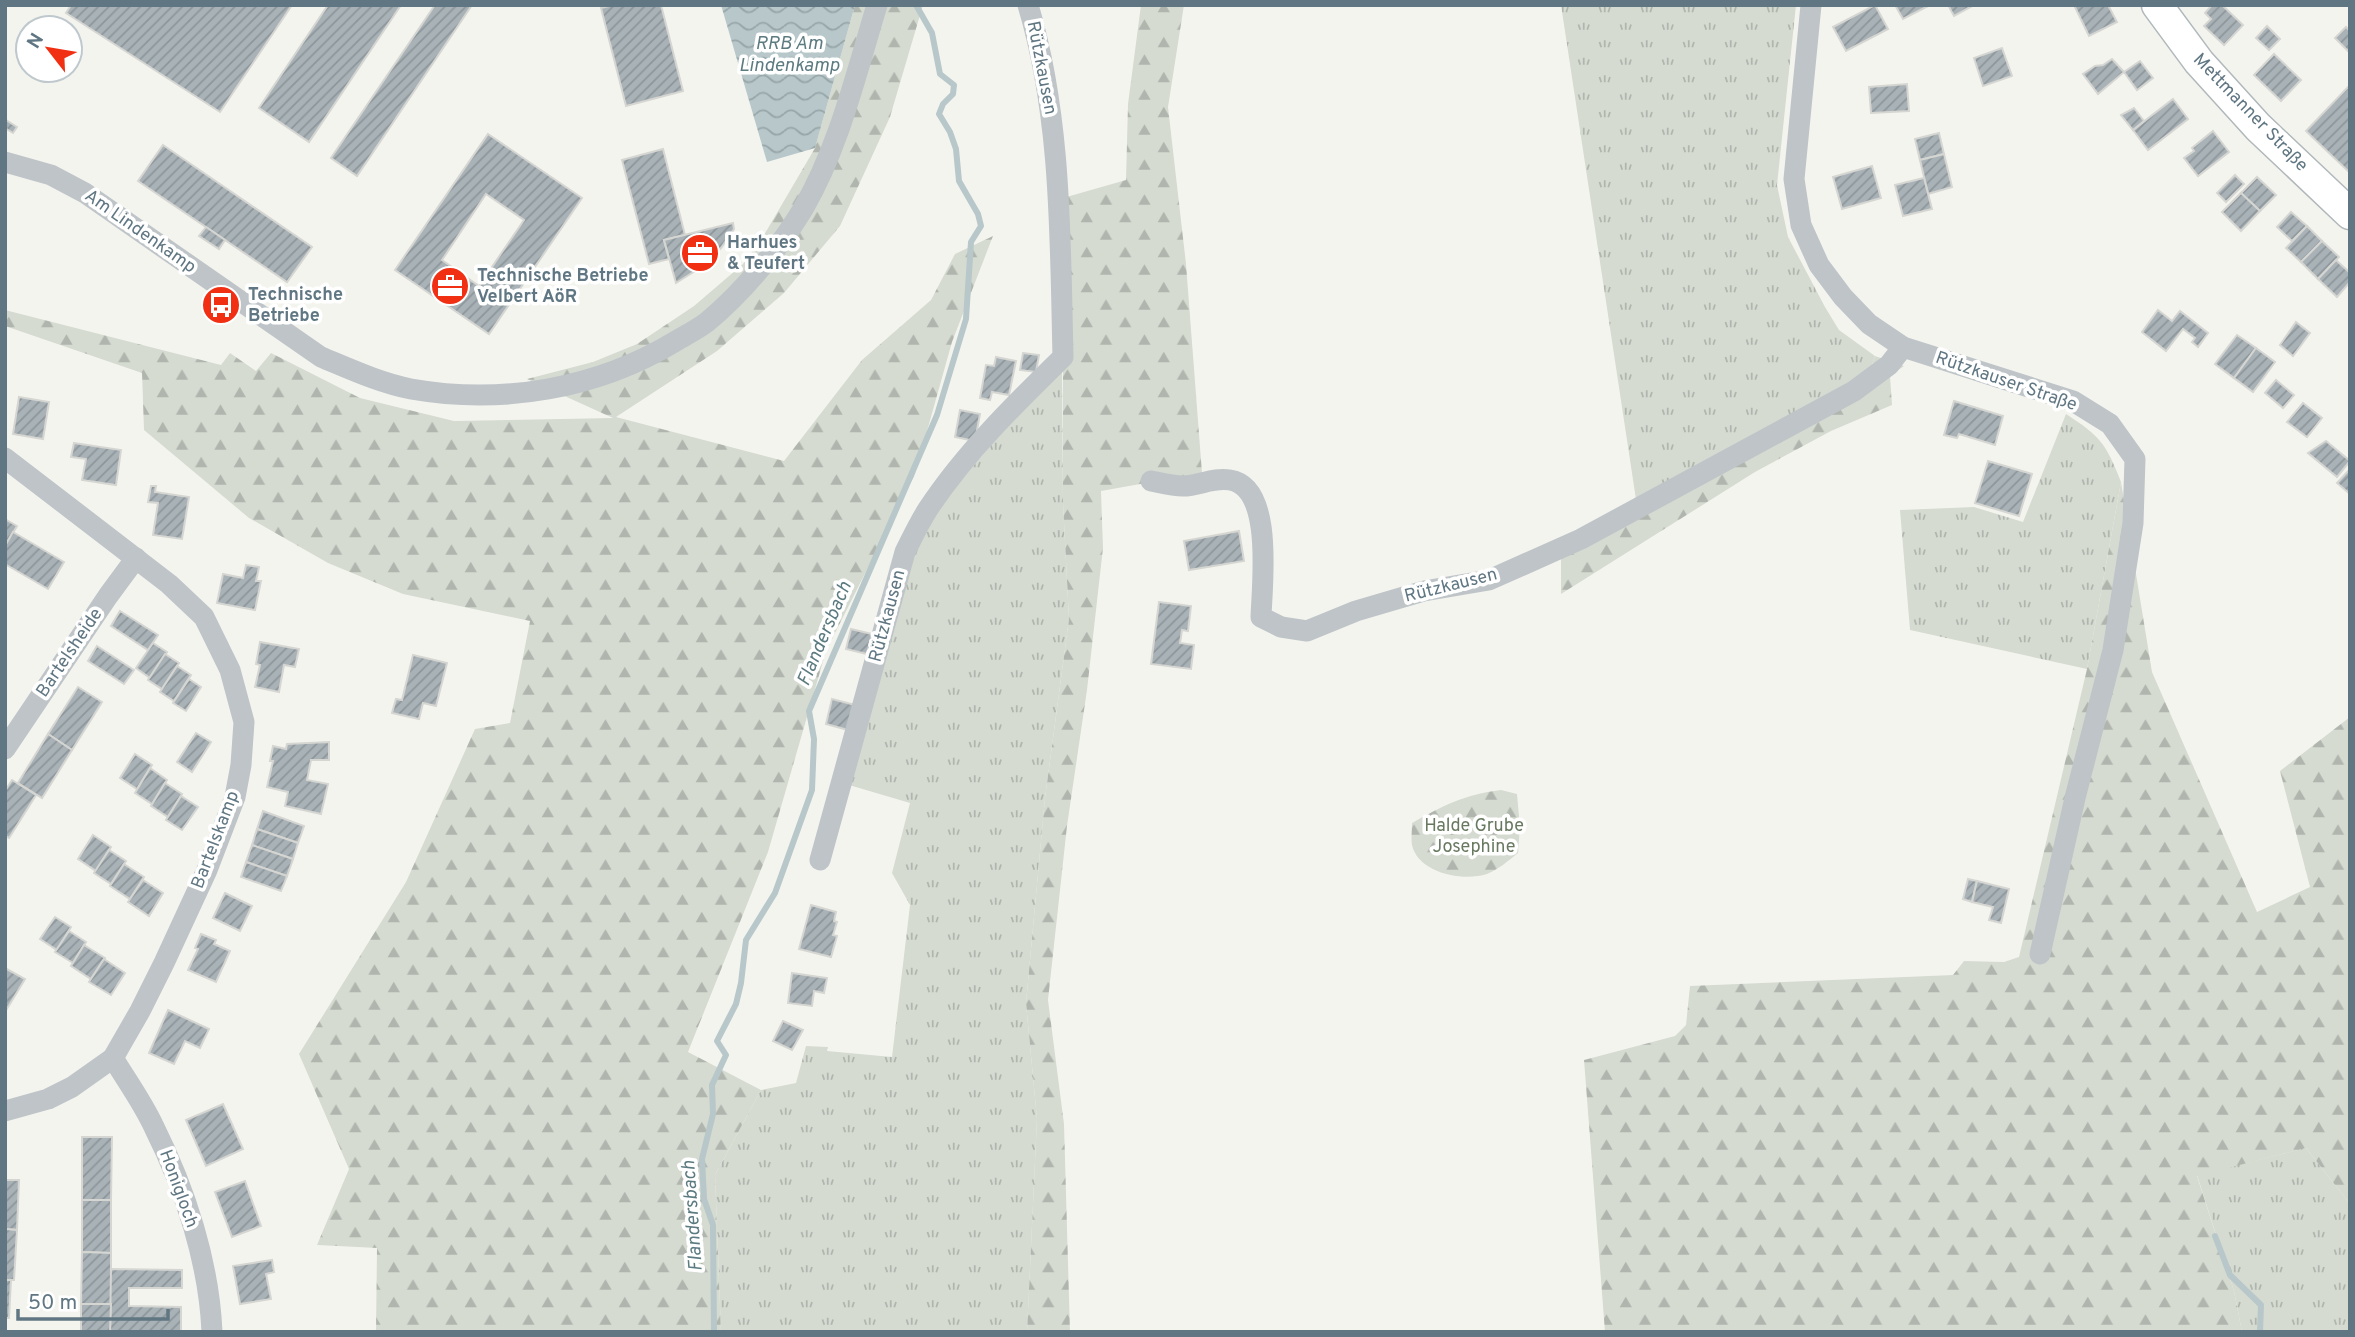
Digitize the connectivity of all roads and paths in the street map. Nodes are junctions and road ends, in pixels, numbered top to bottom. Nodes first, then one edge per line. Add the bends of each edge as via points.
1 (877, 5) edge
2 (1028, 5) edge
3 (1811, 5) edge
4 (2157, 5) edge
5 (5, 162) edge
6 (2350, 214) edge
7 (1903, 348) junction
8 (5, 458) edge
9 (1151, 481) dead end
10 (136, 558) junction
11 (5, 749) edge
12 (820, 860) dead end
13 (2040, 954) dead end
14 (113, 1058) junction
15 (5, 1111) edge
16 (212, 1332) edge

1 - 5 street, Am Lindenkamp via 830,151 802,209 756,274 706,322 648,358 587,382 525,394 454,394 409,388 321,357 85,193 51,174
2 - 12 street, Rützkausen via 1044,72 1058,170 1063,357 1001,419 957,472 927,510 905,552
3 - 7 street, Rützkauser Straße via 1794,179 1801,225 1819,265 1843,297 1869,324
4 - 6 street, Mettmanner Straße via 2199,62 2258,127
7 - 9 street, Rützkausen via 1889,365 1854,391 1561,549 1489,580 1424,591 1307,631 1281,627 1261,617 1260,514 1247,489 1233,480 1184,486
7 - 13 street, Rützkauser Straße via 2073,401 2110,424 2135,459 2133,523 2113,650
8 - 10 street, Bartelskamp
10 - 11 street, Bartelsheide
10 - 14 street, Bartelskamp via 204,617 230,670 244,722 241,765 226,822 164,963
14 - 15 street, Bartelskamp via 48,1099
14 - 16 street, Honigloch via 154,1126 179,1185 199,1246

